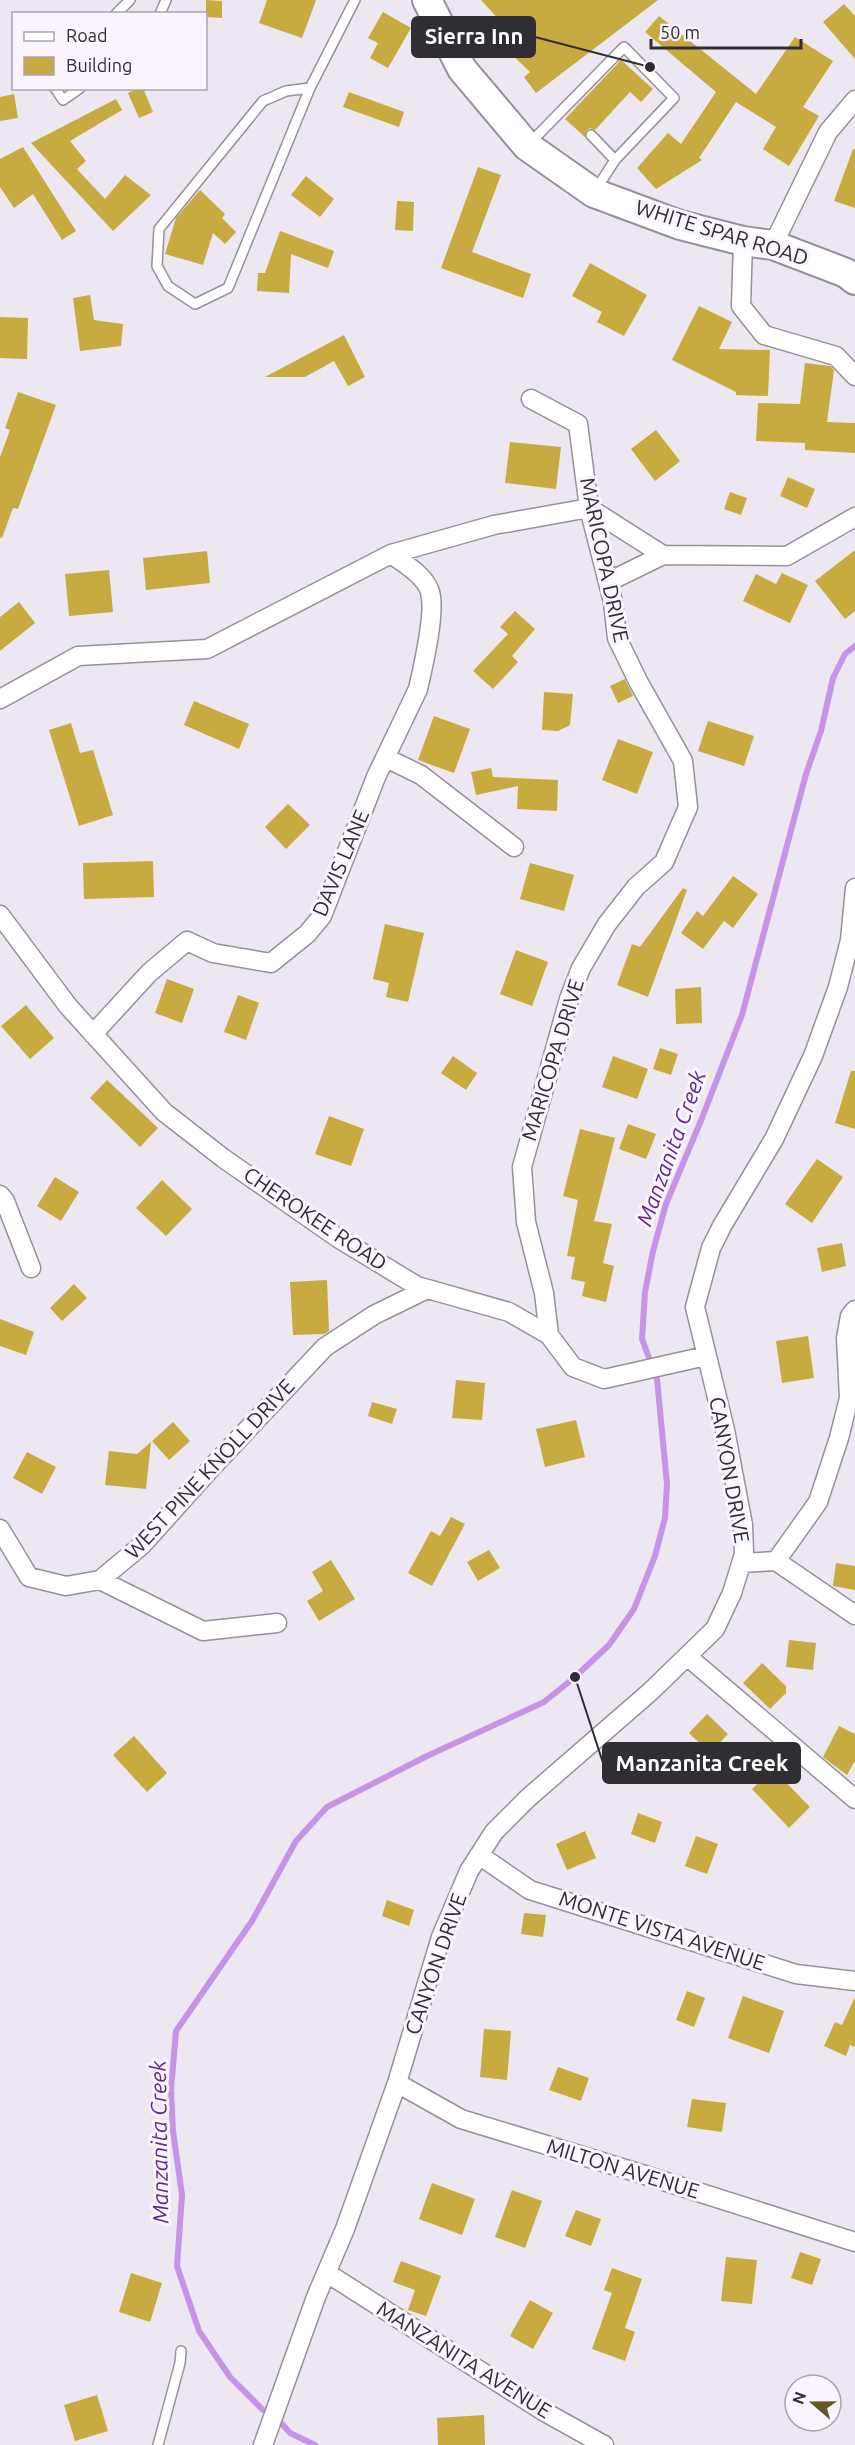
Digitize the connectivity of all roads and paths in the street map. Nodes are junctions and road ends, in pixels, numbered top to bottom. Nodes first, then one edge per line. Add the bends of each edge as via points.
1 (130, 0) edge
2 (355, 0) edge
3 (427, 0) edge
4 (118, 12) edge
5 (310, 88) junction
6 (56, 90) edge
7 (77, 90) edge
8 (855, 100) edge
9 (591, 135) dead end
10 (527, 146) junction
11 (615, 160) junction
12 (594, 192) junction
13 (743, 242) junction
14 (772, 245) junction
15 (855, 280) edge
16 (855, 376) edge
17 (531, 399) dead end
18 (589, 508) junction
19 (855, 517) edge
20 (391, 554) junction
21 (663, 555) junction
22 (608, 582) junction
23 (0, 699) edge
24 (386, 758) junction
25 (513, 847) dead end
26 (855, 888) edge
27 (0, 915) edge
28 (93, 1034) junction
29 (0, 1195) edge
30 (31, 1268) dead end
31 (427, 1289) junction
32 (855, 1310) edge
33 (549, 1335) junction
34 (706, 1356) junction
35 (0, 1529) edge
36 (776, 1561) junction
37 (741, 1563) junction
38 (100, 1580) junction
39 (855, 1615) edge
40 (277, 1623) dead end
41 (688, 1657) junction
42 (855, 1800) edge
43 (479, 1856) junction
44 (855, 1981) edge
45 (397, 2083) junction
46 (855, 2242) edge
47 (327, 2273) junction
48 (181, 2351) dead end
49 (158, 2445) edge
50 (263, 2445) edge
51 (604, 2445) edge

1 - 4 lane
2 - 5 lane
3 - 10 main road, WHITE SPAR ROAD via 462,69
5 - 5 lane via 286,91 263,101 159,229 157,266 168,286 195,304 228,288
6 - 7 lane via 63,100
8 - 14 street via 828,132
9 - 11 lane
10 - 11 lane via 566,112 624,47 674,98
10 - 12 main road, WHITE SPAR ROAD
11 - 12 lane
12 - 13 main road, WHITE SPAR ROAD via 680,225
13 - 14 main road, WHITE SPAR ROAD
13 - 16 street via 741,306 764,335 836,356
14 - 15 main road, WHITE SPAR ROAD
17 - 18 street, MARICOPA DRIVE via 578,424
18 - 20 street via 494,525
18 - 21 street
18 - 22 street, MARICOPA DRIVE
19 - 21 street via 788,556
20 - 23 street via 207,649 78,656
20 - 24 street, DAVIS LANE via 417,574 430,591 431,610 418,689
21 - 22 street
22 - 33 street, MARICOPA DRIVE via 617,638 684,761 688,807 664,862 636,887 607,924 582,968 569,999 522,1167 526,1222 544,1293
24 - 25 street via 421,775
24 - 28 street, DAVIS LANE via 322,916 307,934 271,963 213,953 187,941 149,972
26 - 34 street, CANYON DRIVE via 848,949 813,1056 774,1138 711,1248 695,1307
27 - 28 street, CHEROKEE ROAD
28 - 31 street, CHEROKEE ROAD via 164,1112 223,1158 338,1238
29 - 30 street
31 - 33 street, CHEROKEE ROAD via 509,1312
31 - 38 street, WEST PINE KNOLL DRIVE via 374,1315 325,1347 142,1545
32 - 36 street via 846,1338 849,1398 818,1502
33 - 34 street, CHEROKEE ROAD via 573,1367 604,1379
34 - 37 street, CANYON DRIVE via 743,1525
35 - 38 street, WEST PINE KNOLL DRIVE via 29,1577 66,1586
36 - 37 street
36 - 39 street
37 - 41 street, CANYON DRIVE via 715,1629
38 - 40 street via 203,1631
41 - 42 street
41 - 43 street, CANYON DRIVE via 528,1798 494,1832
43 - 44 street, MONTE VISTA AVENUE via 530,1890 796,1974
43 - 45 street, CANYON DRIVE via 441,1937
45 - 46 street, MILTON AVENUE via 461,2120
45 - 47 street, CANYON DRIVE
47 - 50 street, CANYON DRIVE
47 - 51 street, MANZANITA AVENUE via 543,2411
48 - 49 lane

